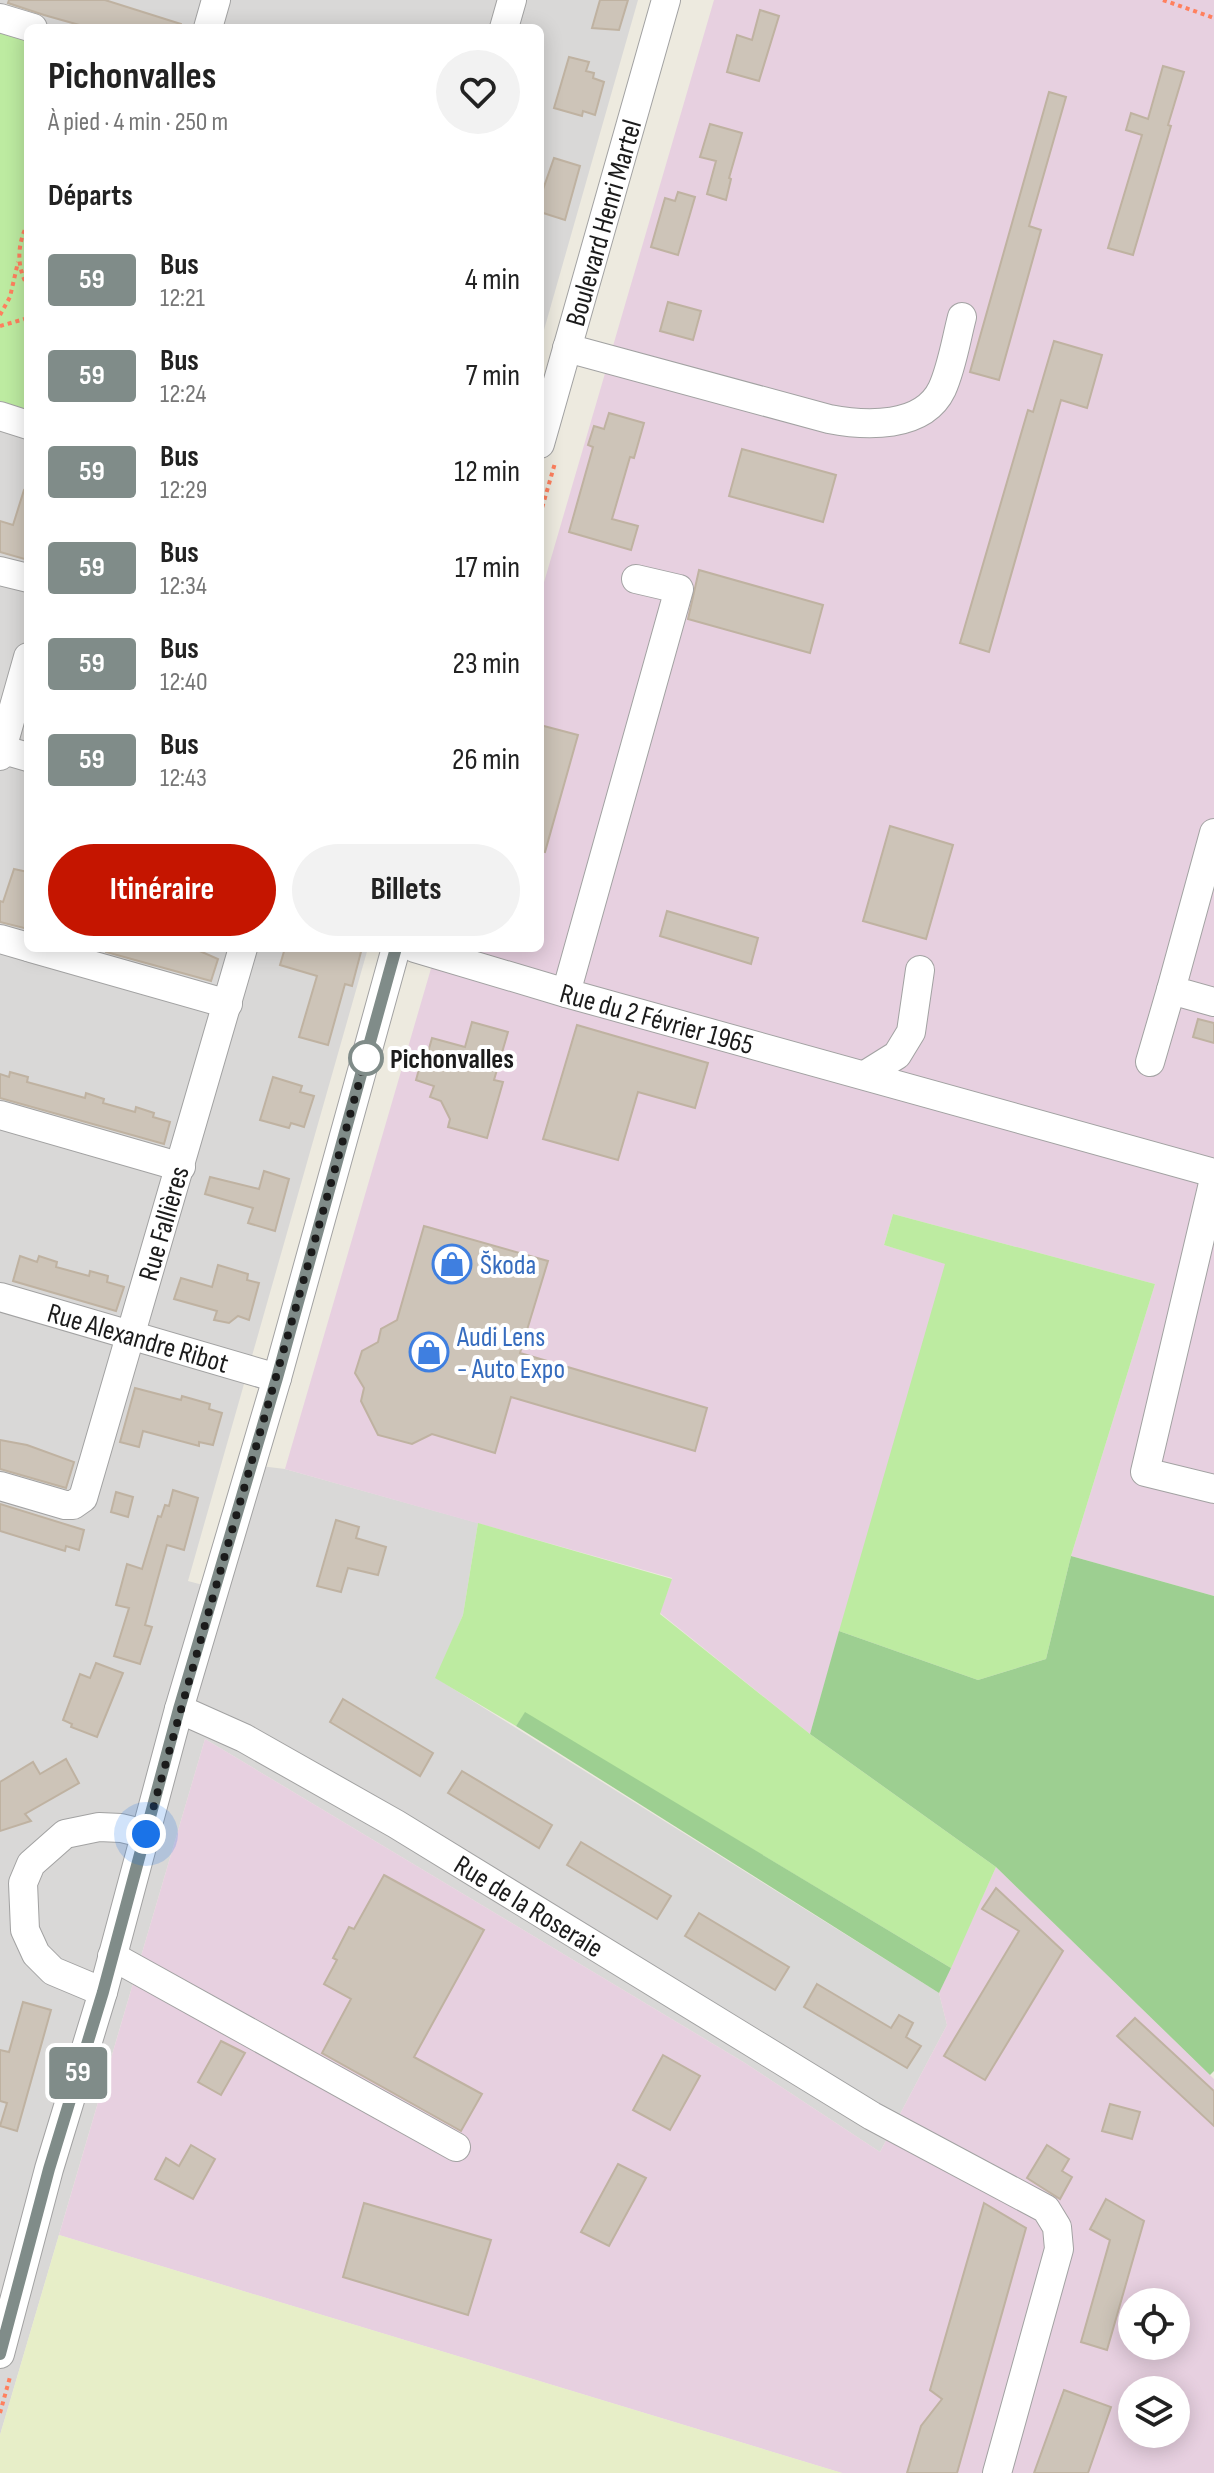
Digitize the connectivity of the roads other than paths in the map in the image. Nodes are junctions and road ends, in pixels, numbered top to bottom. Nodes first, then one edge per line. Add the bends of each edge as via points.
1 (216, 0) edge
2 (512, 0) edge
3 (666, 0) edge
4 (0, 18) edge
5 (209, 24) edge
6 (505, 24) edge
7 (24, 25) edge
8 (962, 317) dead end
9 (557, 357) edge
10 (0, 416) edge
11 (24, 424) edge
12 (544, 424) edge
13 (0, 571) edge
14 (24, 577) edge
15 (636, 579) dead end
16 (24, 676) edge
17 (8, 753) edge
18 (1214, 833) edge
19 (0, 939) edge
20 (24, 946) edge
21 (44, 952) edge
22 (242, 952) edge
23 (395, 952) edge
24 (428, 952) edge
25 (920, 970) dead end
26 (1171, 990) junction
27 (566, 993) junction
28 (1214, 1002) edge
29 (228, 1004) junction
30 (1150, 1062) dead end
31 (865, 1075) junction
32 (0, 1115) edge
33 (181, 1167) junction
34 (1214, 1176) edge
35 (0, 1297) edge
36 (131, 1335) junction
37 (277, 1378) junction
38 (0, 1486) edge
39 (1214, 1489) edge
40 (179, 1709) junction
41 (146, 1834) junction
42 (11, 1879) edge
43 (112, 1956) junction
44 (103, 1992) junction
45 (456, 2147) dead end
46 (6, 2303) edge
47 (0, 2354) edge
48 (997, 2473) edge

1 - 5 street
2 - 6 street
3 - 9 street, Boulevard Henri Martel
4 - 7 street
8 - 9 street via 942,389 932,404 872,425
9 - 12 street, Boulevard Henri Martel
10 - 11 street
13 - 14 street
15 - 27 street via 679,589
16 - 17 street
18 - 26 street
19 - 20 street
21 - 29 street
22 - 29 street, Rue Fallières
23 - 37 street
24 - 27 street, Rue du 2 Février 1965
25 - 31 street via 911,1032 897,1055
26 - 28 street
26 - 30 street
27 - 31 street, Rue du 2 Février 1965
29 - 33 street, Rue Fallières
31 - 34 street, Rue du 2 Février 1965
32 - 33 street
33 - 36 street, Rue Fallières
34 - 39 street via 1145,1472
35 - 36 street, Rue Alexandre Ribot
36 - 37 street, Rue Alexandre Ribot
36 - 38 street, Rue Fallières via 83,1498 65,1505
37 - 40 street
40 - 41 street
40 - 48 street, Rue de la Roseraie via 244,1738 396,1824 872,2116 1046,2209 1057,2227 1059,2249
41 - 42 street via 99,1827 65,1834
41 - 43 street
42 - 44 street via 36,1954 53,1971
43 - 44 street
43 - 45 street
44 - 46 street
46 - 47 street

